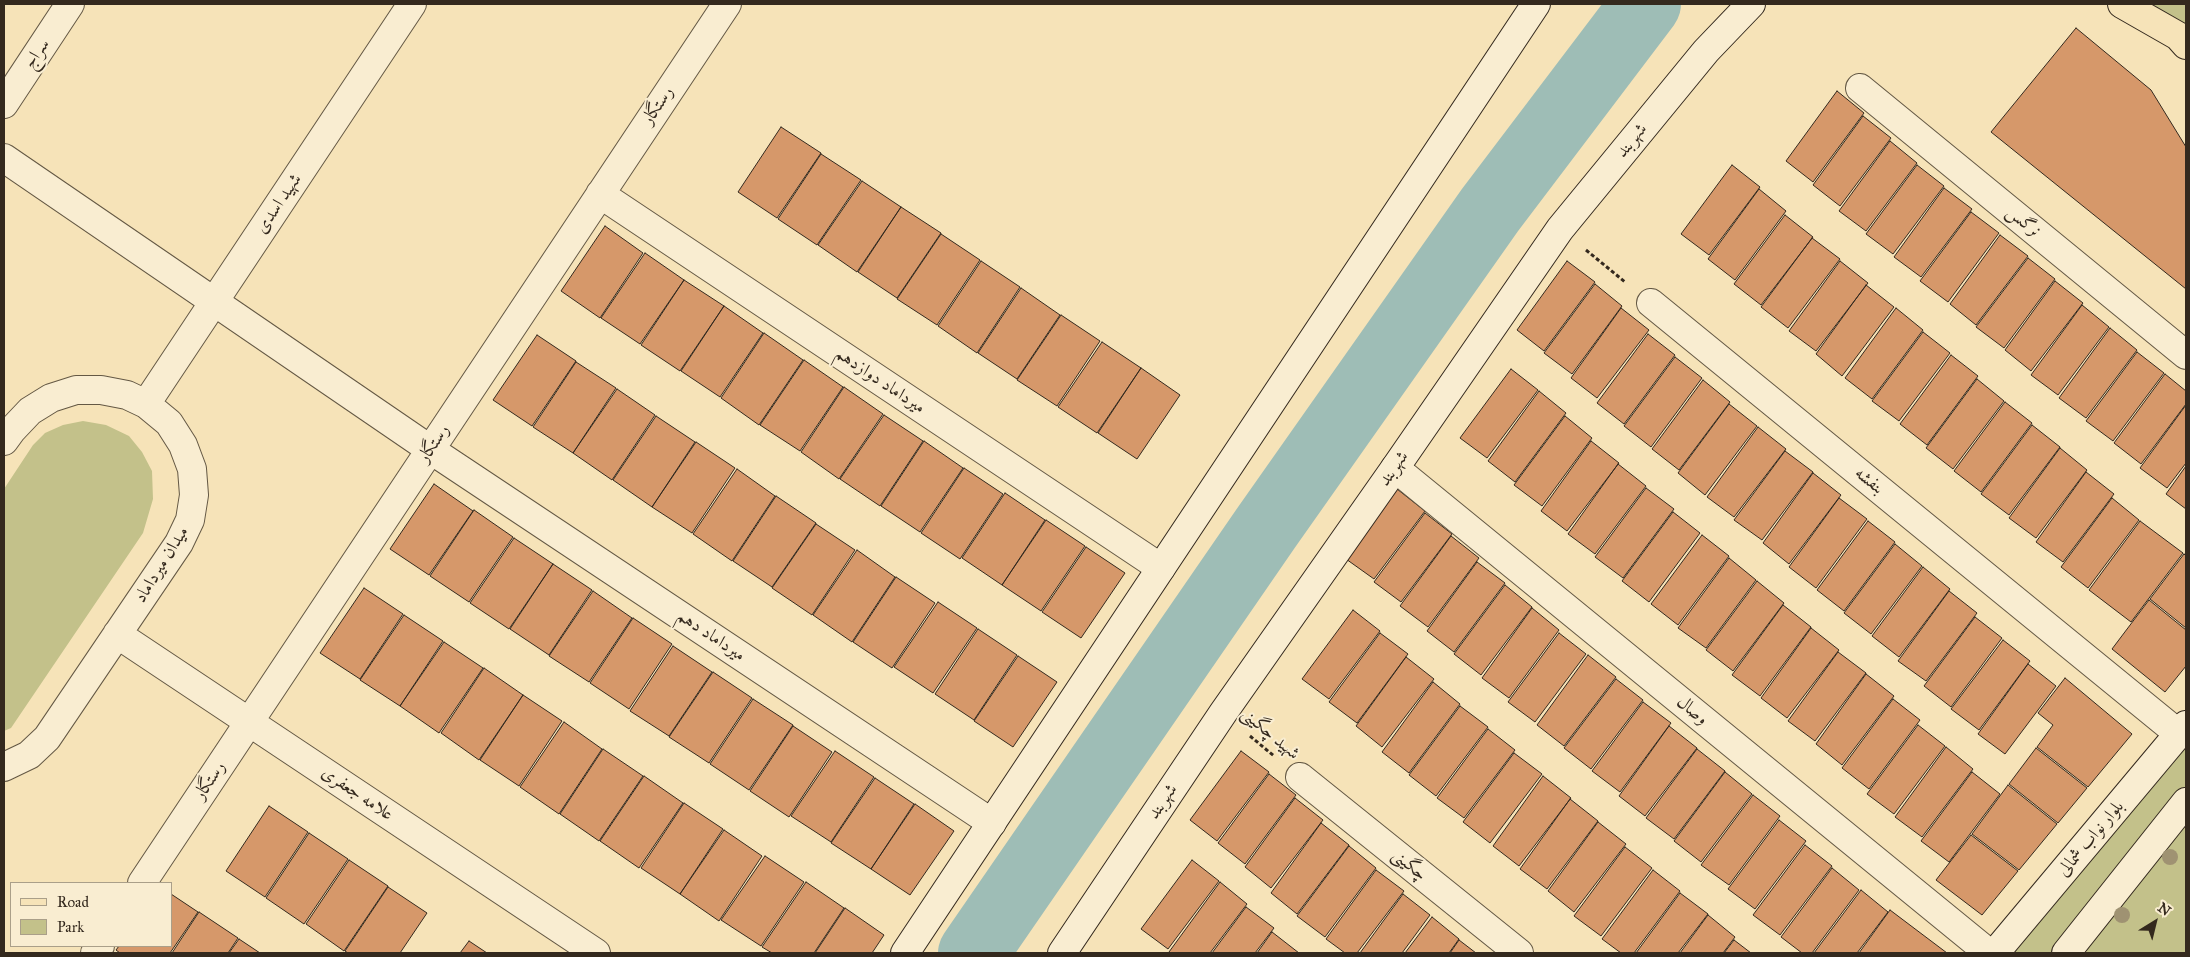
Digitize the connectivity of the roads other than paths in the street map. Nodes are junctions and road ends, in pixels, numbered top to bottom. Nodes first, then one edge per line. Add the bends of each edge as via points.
1 (70, 4) edge
2 (412, 4) edge
3 (726, 4) edge
4 (1536, 4) edge
5 (1751, 4) edge
6 (2122, 4) edge
7 (2184, 39) edge
8 (1860, 88) dead end
9 (4, 104) edge
10 (4, 158) edge
11 (600, 194) junction
12 (214, 302) junction
13 (1651, 303) road end
14 (2186, 355) edge
15 (146, 404) junction
16 (4, 441) edge
17 (431, 450) junction
18 (1395, 468) junction
19 (1161, 568) junction
20 (118, 634) junction
21 (249, 722) junction
22 (2183, 729) edge
23 (4, 767) edge
24 (1300, 777) road end
25 (2186, 802) edge
26 (992, 823) junction
27 (143, 882) edge
28 (1069, 951) edge
29 (596, 953) edge
30 (905, 953) edge
31 (1519, 953) edge
32 (1989, 953) edge
33 (1995, 953) edge
34 (2066, 953) edge

1 - 9 street, سراج
2 - 12 street, شهید اسدی
3 - 11 street, رستگار
4 - 19 street
5 - 18 street, شهربند via 1706,51 1560,229
6 - 7 main road
8 - 14 street, نرگس
10 - 12 street, میرداماد دهم
11 - 17 street, رستگار
11 - 19 street, میرداماد دوازدهم
12 - 15 street, شهید اسدی
12 - 17 street, میرداماد دهم
13 - 22 street, بنفشه
15 - 16 street, میدان میرداماد via 127,395 76,390 51,398 30,411
15 - 20 street, میدان میرداماد via 169,424 183,445 192,469 194,495 190,520 179,543
17 - 21 street, رستگار
17 - 26 street, میرداماد دهم
18 - 28 street, شهربند via 1222,713
18 - 32 street, وصال
19 - 26 street
20 - 21 street, علامه جعفری
20 - 23 street, میدان میرداماد via 47,738 29,755
21 - 27 street, رستگار
21 - 29 street, علامه جعفری
22 - 33 street, بلوار نواب شمالی
24 - 31 street, چگینی
25 - 34 street
26 - 30 street

